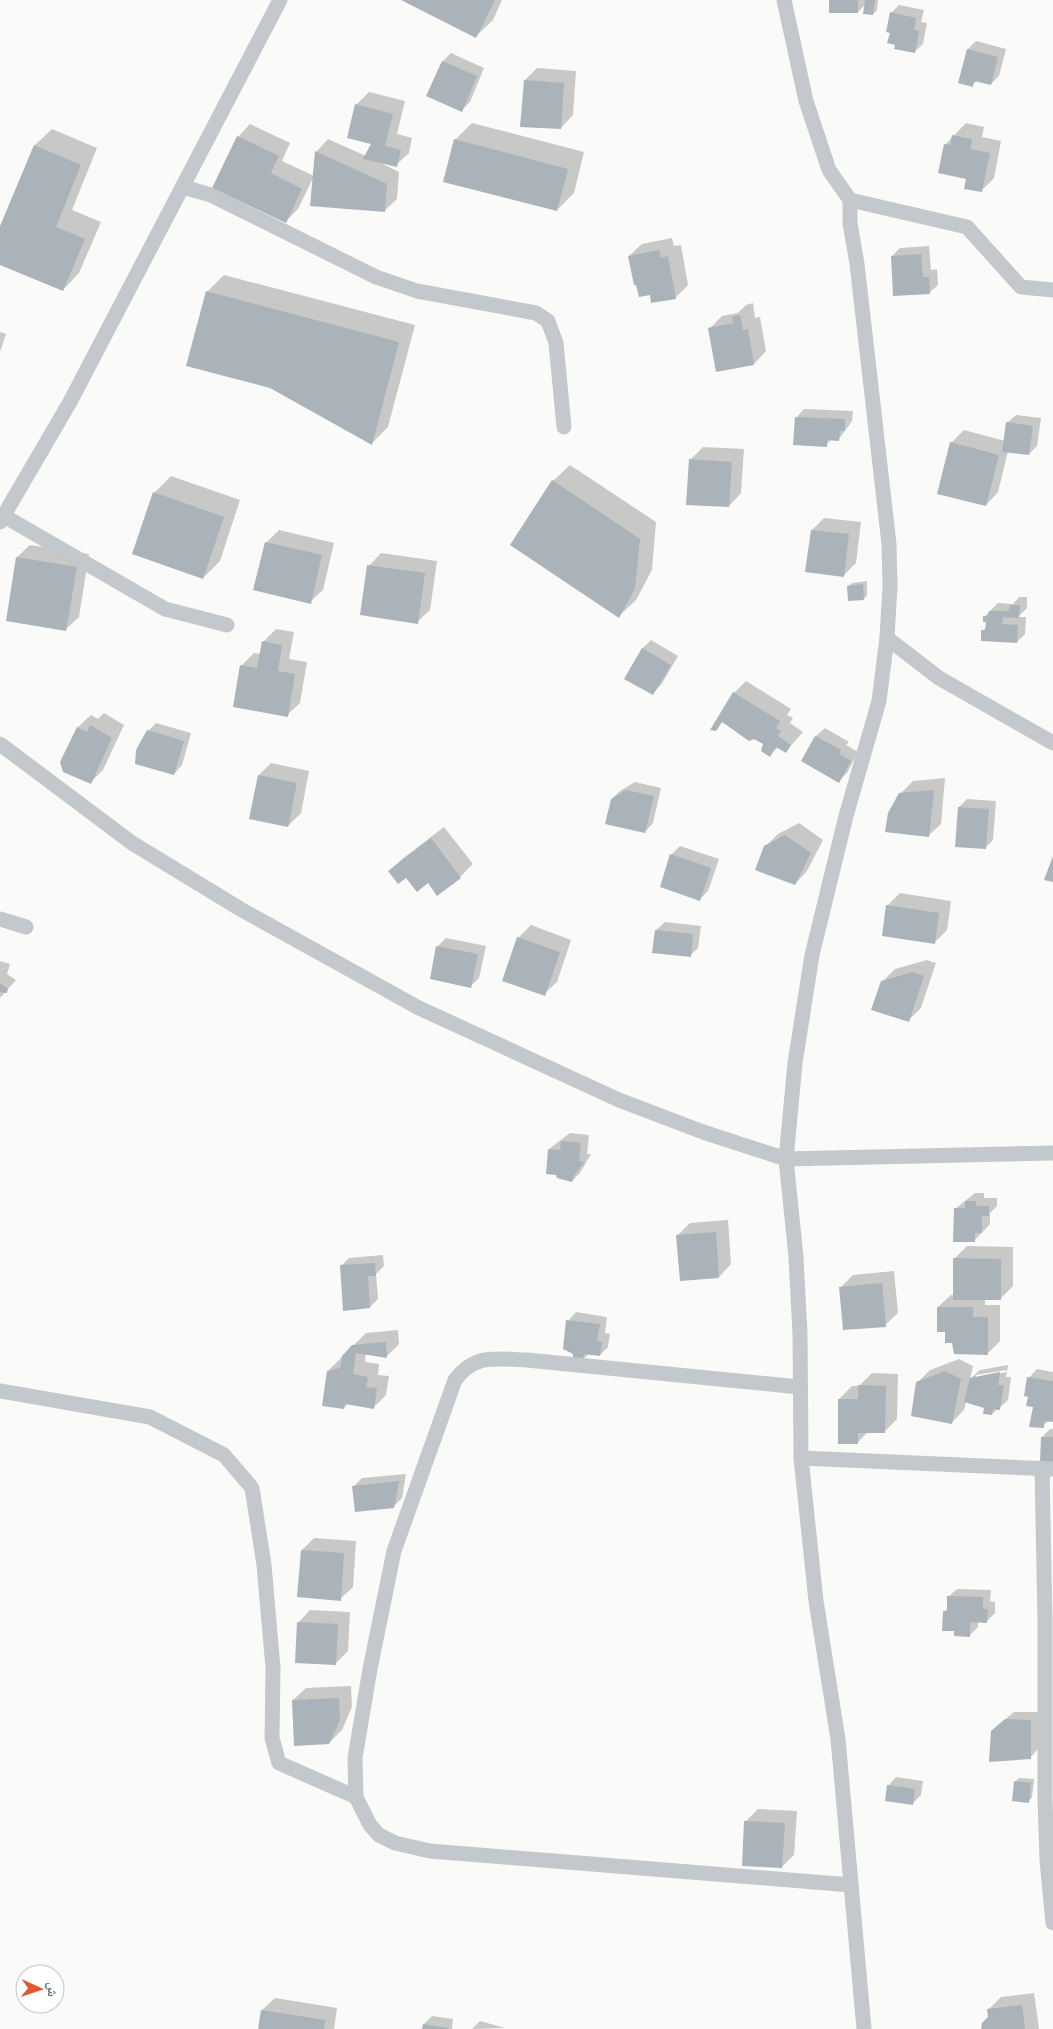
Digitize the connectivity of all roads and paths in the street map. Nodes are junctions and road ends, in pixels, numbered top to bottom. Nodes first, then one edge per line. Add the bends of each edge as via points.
1 (280, 0) edge
2 (784, 0) edge
3 (183, 187) junction
4 (850, 200) junction
5 (1053, 290) edge
6 (564, 427) dead end
7 (2, 519) edge
8 (227, 624) dead end
9 (887, 638) junction
10 (1053, 743) edge
11 (0, 744) edge
12 (0, 919) edge
13 (26, 927) dead end
14 (1053, 1153) edge
15 (786, 1159) junction
16 (800, 1388) junction
17 (0, 1391) edge
18 (801, 1458) junction
19 (1047, 1469) edge
20 (1049, 1624) edge
21 (356, 1797) junction
22 (851, 1885) junction
23 (1053, 1923) edge
24 (864, 2029) edge

1 - 3 street
2 - 4 street via 806,101 829,170
3 - 6 street via 211,195 376,277 417,291 536,313 548,321 556,343
3 - 7 street via 70,402
4 - 5 street via 967,227 1021,286
4 - 9 street via 850,223 889,544
7 - 8 street via 165,608
9 - 10 street via 939,678
9 - 15 street via 878,701 812,956 795,1063
11 - 15 street via 132,843 242,910 419,1008 619,1100
12 - 13 street
14 - 15 street
15 - 16 street via 796,1257
16 - 18 street
16 - 21 street via 526,1360 490,1358 474,1361 464,1368 452,1388 394,1551 355,1758
17 - 21 street via 150,1417 224,1455 252,1488 264,1565 273,1668 272,1738 279,1764
18 - 19 street
18 - 22 street via 816,1601 838,1739
19 - 20 street
20 - 23 street via 1045,1798
21 - 22 street via 378,1834 396,1843 430,1851
22 - 24 street

